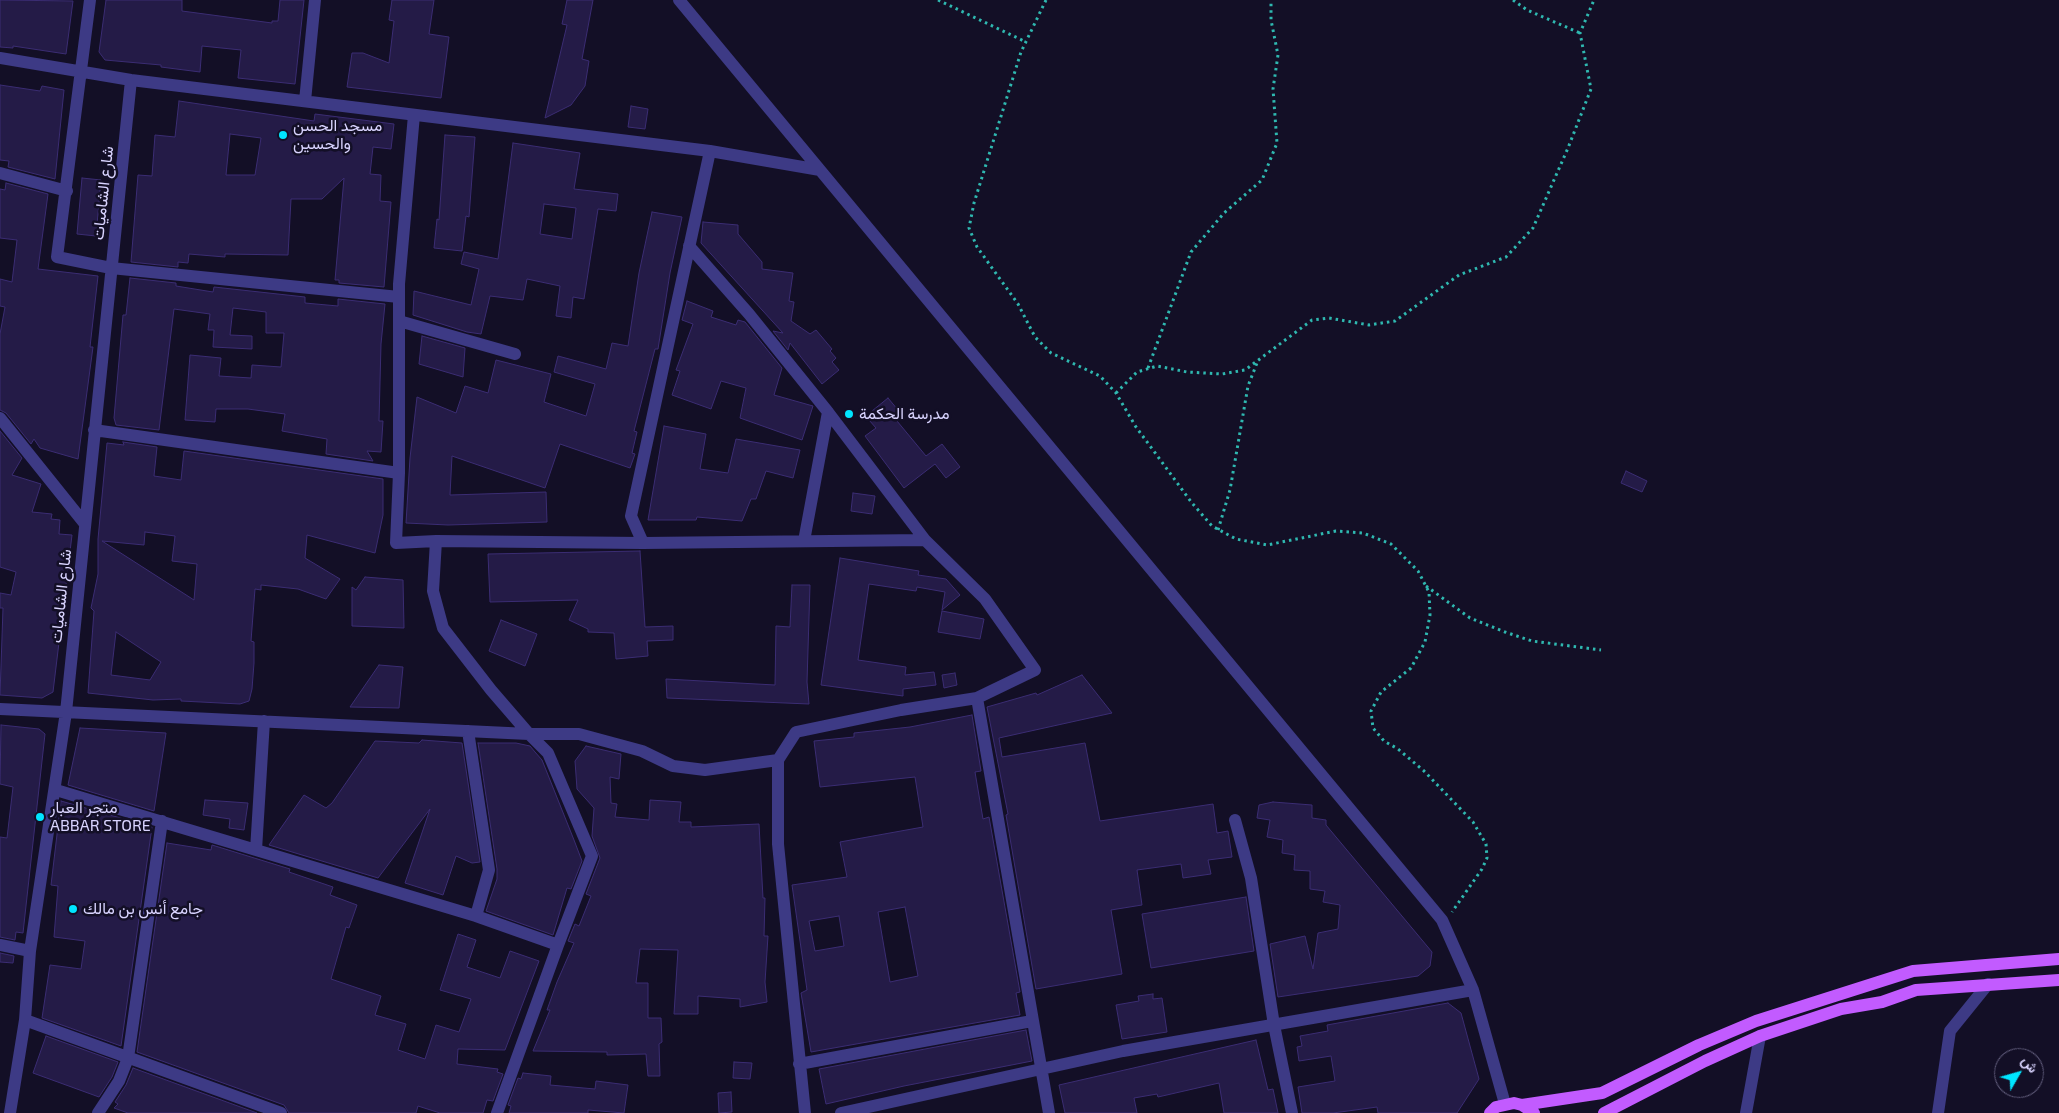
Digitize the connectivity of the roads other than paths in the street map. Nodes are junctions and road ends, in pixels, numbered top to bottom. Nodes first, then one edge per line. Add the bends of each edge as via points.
1 (90, 0) edge
2 (316, 0) edge
3 (679, 0) edge
4 (0, 58) edge
5 (82, 71) junction
6 (131, 80) junction
7 (305, 101) junction
8 (414, 115) junction
9 (710, 151) junction
10 (820, 170) junction
11 (0, 173) edge
12 (67, 192) junction
13 (689, 246) junction
14 (111, 268) junction
15 (399, 297) junction
16 (399, 321) junction
17 (515, 354) dead end
18 (828, 412) junction
19 (0, 418) edge
20 (94, 430) junction
21 (399, 473) junction
22 (85, 524) junction
23 (925, 540) junction
24 (436, 541) junction
25 (804, 541) junction
26 (643, 543) junction
27 (977, 698) junction
28 (0, 709) edge
29 (66, 712) junction
30 (264, 721) junction
31 (468, 731) junction
32 (529, 734) junction
33 (778, 760) junction
34 (56, 790) junction
35 (1235, 820) dead end
36 (162, 821) junction
37 (256, 850) junction
38 (476, 916) junction
39 (558, 945) junction
40 (0, 946) edge
41 (30, 951) junction
42 (2059, 959) edge
43 (2011, 962) junction
44 (2059, 980) edge
45 (2012, 982) junction
46 (1988, 984) junction
47 (1473, 990) junction
48 (25, 1020) junction
49 (1032, 1021) junction
50 (1274, 1025) junction
51 (1760, 1036) junction
52 (128, 1058) junction
53 (799, 1064) junction
54 (1041, 1070) junction
55 (1505, 1104) junction
56 (1522, 1105) junction
57 (871, 1106) junction
58 (10, 1113) edge
59 (98, 1113) edge
60 (280, 1113) edge
61 (497, 1113) edge
62 (806, 1113) edge
63 (841, 1113) edge
64 (884, 1113) edge
65 (1050, 1113) edge
66 (1292, 1113) edge
67 (1490, 1113) edge
68 (1534, 1113) edge
69 (1604, 1113) edge
70 (1746, 1113) edge
71 (1938, 1113) edge

1 - 5 street
2 - 7 street
3 - 10 street
4 - 5 street
5 - 6 street
5 - 12 street
6 - 7 street
6 - 14 street, شارع الشاميات
7 - 8 street
8 - 9 street
8 - 15 street
9 - 10 street
9 - 13 street
10 - 47 street via 1444,925
11 - 12 street
12 - 14 street via 58,257
13 - 18 street
13 - 26 street via 631,516
14 - 15 street
14 - 20 street, شارع الشاميات
15 - 16 street
16 - 17 street
16 - 21 street
18 - 23 street
18 - 25 street
19 - 22 street
20 - 21 street
20 - 22 street, شارع الشاميات
21 - 24 street via 396,543
22 - 29 street, شارع الشاميات
23 - 25 street
23 - 27 street via 985,599 1035,670
24 - 26 street
24 - 32 street via 433,591 443,628
25 - 26 street
27 - 33 street via 796,732
27 - 49 street
28 - 29 street
29 - 30 street
29 - 34 street, شارع الشاميات
30 - 31 street
30 - 37 street
31 - 32 street
31 - 38 street via 489,870
32 - 33 street via 579,734 642,751 673,766 705,770
32 - 39 street via 548,753 592,856
33 - 53 street via 778,844
34 - 36 street
34 - 41 street, شارع الشاميات
35 - 50 street via 1251,878
36 - 37 street
36 - 52 street
37 - 38 street
38 - 39 street
39 - 61 street
40 - 41 street
41 - 48 street, شارع الشاميات
42 - 43 main road
43 - 45 main road
43 - 56 main road via 1913,971 1756,1020 1602,1093
44 - 45 main road
45 - 46 main road
46 - 51 main road via 1916,990
46 - 71 street via 1950,1031
47 - 50 street
47 - 55 street
48 - 52 street
48 - 58 street, شارع الشاميات
49 - 53 street
49 - 54 street
50 - 54 street via 1124,1051
50 - 66 street
51 - 69 main road
51 - 70 street
52 - 59 street via 119,1081
52 - 60 street
53 - 62 street
54 - 57 street
54 - 65 street
55 - 56 main road
55 - 67 main road
56 - 68 main road
57 - 63 street
57 - 64 street

